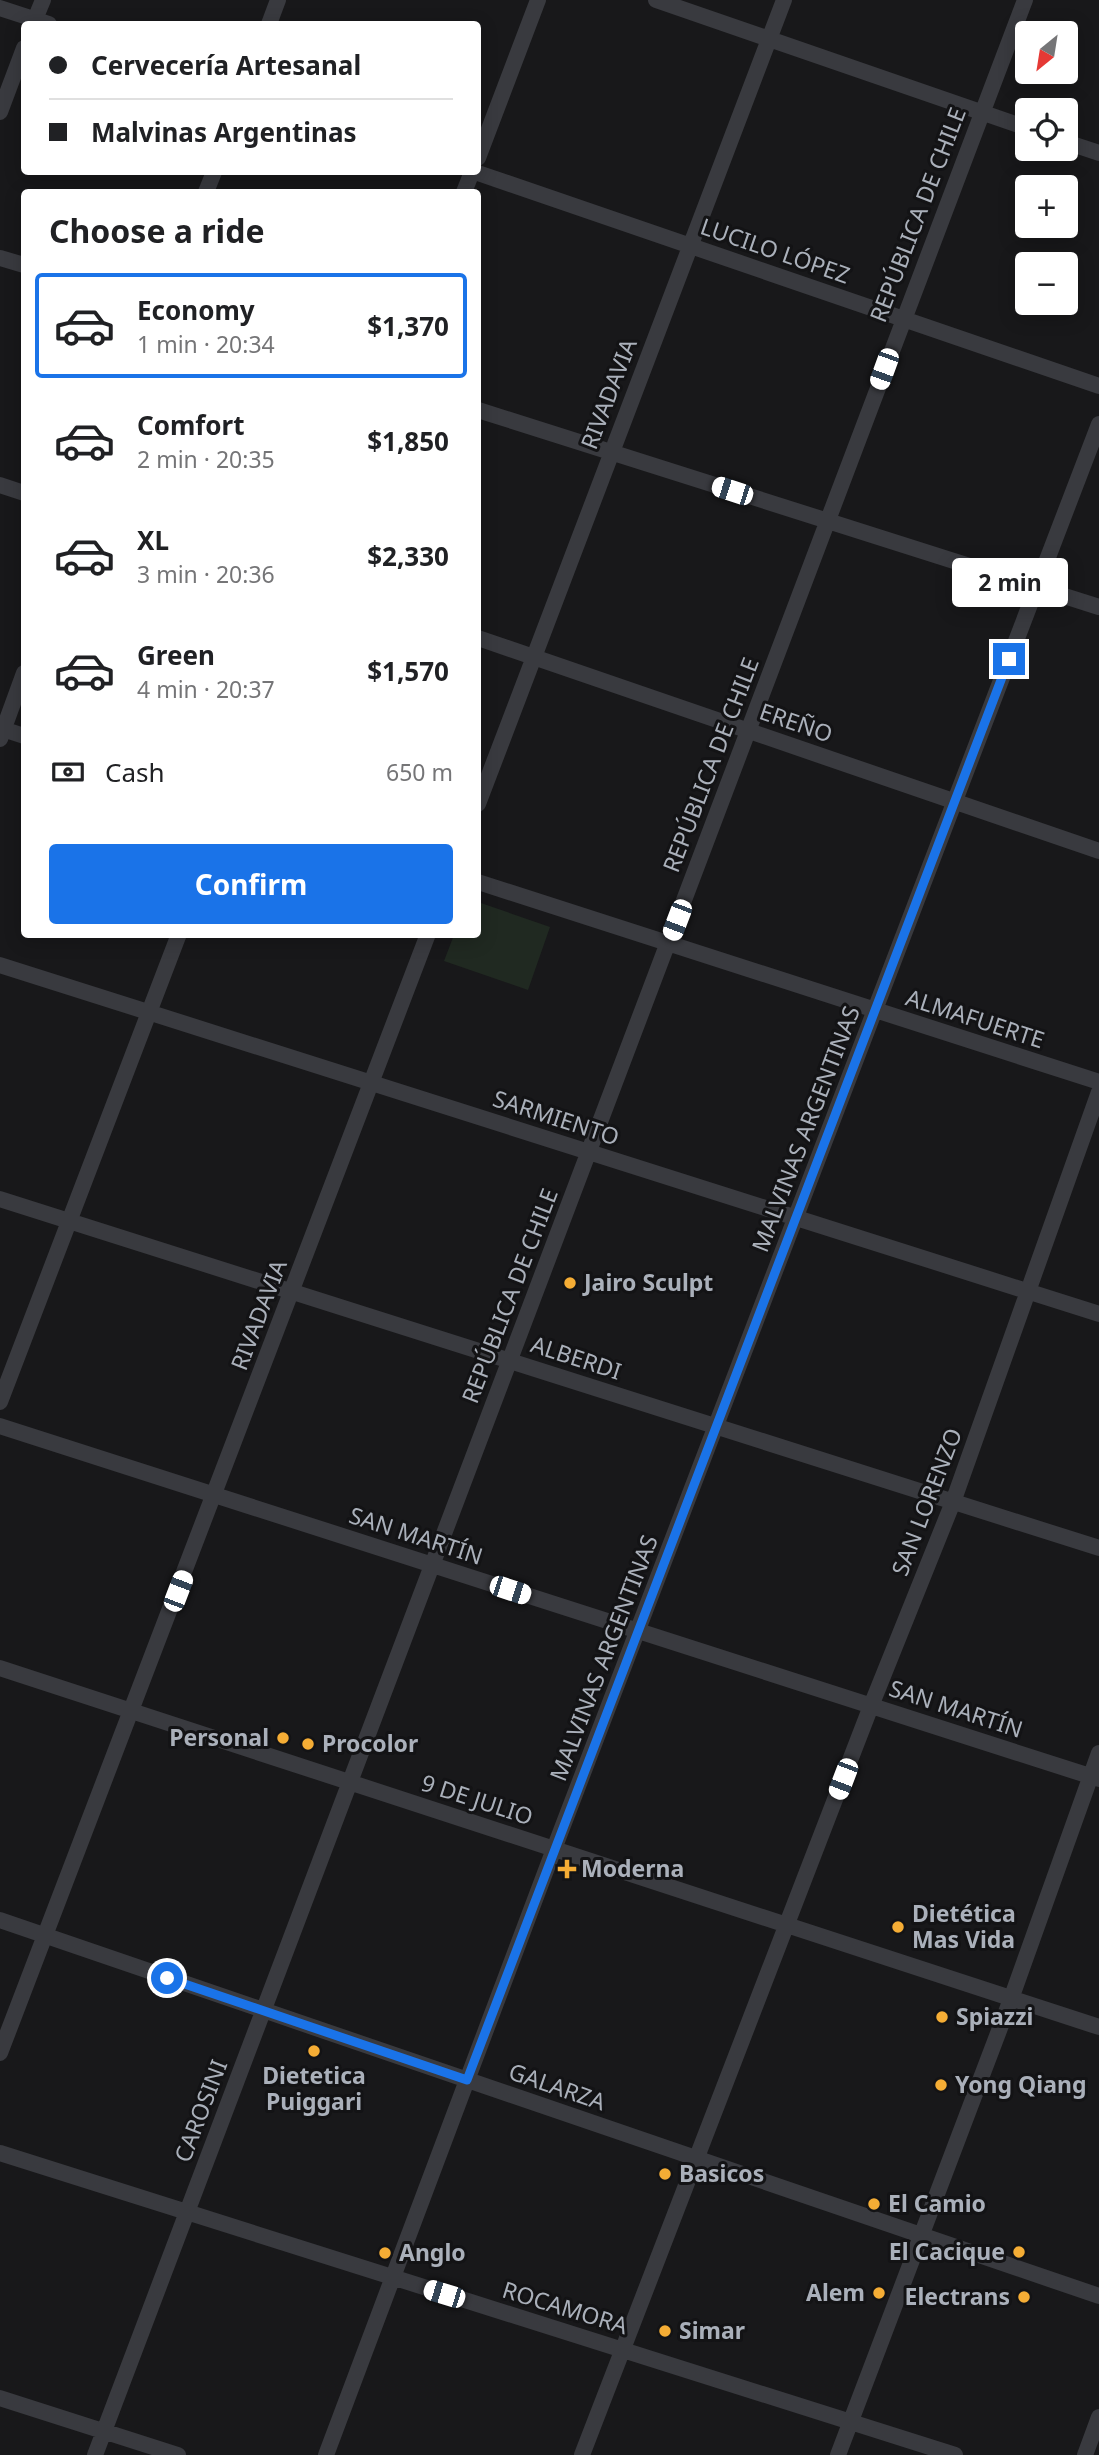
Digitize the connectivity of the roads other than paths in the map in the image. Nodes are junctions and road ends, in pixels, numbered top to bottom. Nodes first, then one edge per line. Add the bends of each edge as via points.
1 (43, 0) edge
2 (278, 0) edge
3 (538, 0) edge
4 (656, 0) edge
5 (784, 0) edge
6 (1025, 0) edge
7 (0, 8) edge
8 (34, 21) edge
9 (39, 21) edge
10 (270, 21) edge
11 (768, 38) junction
12 (21, 56) edge
13 (0, 112) edge
14 (981, 112) junction
15 (1015, 124) edge
16 (1078, 146) edge
17 (481, 150) edge
18 (1099, 153) edge
19 (481, 174) edge
20 (690, 245) junction
21 (0, 258) edge
22 (21, 264) edge
23 (903, 319) junction
24 (1099, 386) edge
25 (481, 411) edge
26 (1099, 424) edge
27 (612, 452) junction
28 (0, 485) edge
29 (21, 491) edge
30 (828, 521) junction
31 (1037, 588) junction
32 (1099, 607) edge
33 (481, 639) edge
34 (533, 657) junction
35 (21, 681) edge
36 (748, 730) junction
37 (1, 732) edge
38 (21, 735) edge
39 (481, 796) edge
40 (955, 802) junction
41 (1099, 851) edge
42 (481, 883) edge
43 (178, 938) edge
44 (426, 938) edge
45 (668, 944) junction
46 (0, 965) edge
47 (876, 1010) junction
48 (149, 1013) junction
49 (1099, 1082) edge
50 (372, 1083) junction
51 (1099, 1092) edge
52 (589, 1152) junction
53 (0, 1199) edge
54 (796, 1218) junction
55 (69, 1221) junction
56 (292, 1292) junction
57 (1029, 1292) junction
58 (1099, 1314) edge
59 (510, 1361) junction
60 (0, 1402) edge
61 (0, 1426) edge
62 (716, 1427) junction
63 (215, 1495) junction
64 (953, 1502) junction
65 (1099, 1548) edge
66 (433, 1565) junction
67 (639, 1631) junction
68 (0, 1668) edge
69 (871, 1706) junction
70 (132, 1712) junction
71 (1099, 1753) edge
72 (1095, 1778) edge
73 (350, 1783) junction
74 (554, 1849) junction
75 (0, 1920) edge
76 (787, 1926) junction
77 (45, 1936) junction
78 (1011, 1999) junction
79 (264, 2011) junction
80 (1099, 2027) edge
81 (0, 2053) edge
82 (467, 2080) junction
83 (0, 2153) edge
84 (696, 2158) junction
85 (187, 2212) junction
86 (921, 2236) junction
87 (393, 2277) junction
88 (1099, 2296) edge
89 (622, 2350) junction
90 (0, 2398) edge
91 (1099, 2417) edge
92 (851, 2422) junction
93 (104, 2431) junction
94 (95, 2455) edge
95 (178, 2455) edge
96 (326, 2455) edge
97 (582, 2455) edge
98 (838, 2455) edge
99 (956, 2455) edge
100 (1085, 2455) edge

1 - 9 street
2 - 10 street
3 - 17 street
4 - 11 street
5 - 11 street, RIVADAVIA
6 - 14 street, REPÚBLICA DE CHILE
7 - 8 street
11 - 14 street
11 - 20 street, RIVADAVIA
12 - 13 street
14 - 15 street
14 - 23 street, REPÚBLICA DE CHILE
16 - 18 street
19 - 20 street, LUCILO LÓPEZ
20 - 23 street, LUCILO LÓPEZ
20 - 27 street, RIVADAVIA
21 - 22 street
23 - 24 street, LUCILO LÓPEZ
23 - 30 street, REPÚBLICA DE CHILE
25 - 27 street
26 - 31 street, MALVINAS ARGENTINAS
27 - 30 street
27 - 34 street, RIVADAVIA
28 - 29 street
30 - 31 street
30 - 36 street, REPÚBLICA DE CHILE
31 - 32 street
31 - 40 street, MALVINAS ARGENTINAS
33 - 34 street, EREÑO
34 - 36 street, EREÑO
34 - 39 street, RIVADAVIA
35 - 37 street
36 - 40 street, EREÑO
36 - 45 street, REPÚBLICA DE CHILE
37 - 38 street
40 - 41 street, EREÑO
40 - 47 street, MALVINAS ARGENTINAS
42 - 45 street, ALMAFUERTE
43 - 48 street
44 - 50 street, RIVADAVIA
45 - 47 street, ALMAFUERTE
45 - 52 street, REPÚBLICA DE CHILE
46 - 48 street, SARMIENTO
47 - 49 street, ALMAFUERTE
47 - 54 street, MALVINAS ARGENTINAS
48 - 50 street, SARMIENTO
48 - 55 street
50 - 52 street, SARMIENTO
50 - 56 street, RIVADAVIA
51 - 57 street, SAN LORENZO
52 - 54 street, SARMIENTO
52 - 59 street, REPÚBLICA DE CHILE
53 - 55 street, ALBERDI
54 - 57 street, SARMIENTO
54 - 62 street, MALVINAS ARGENTINAS
55 - 56 street, ALBERDI
55 - 60 street
56 - 59 street, ALBERDI
56 - 63 street, RIVADAVIA
57 - 58 street, SARMIENTO
57 - 64 street, SAN LORENZO
59 - 62 street, ALBERDI
59 - 66 street, REPÚBLICA DE CHILE
61 - 63 street, SAN MARTÍN
62 - 64 street, ALBERDI
62 - 67 street, MALVINAS ARGENTINAS
63 - 66 street, SAN MARTÍN
63 - 70 street, RIVADAVIA
64 - 65 street, ALBERDI
64 - 69 street, SAN LORENZO
66 - 67 street, SAN MARTÍN
66 - 73 street, REPÚBLICA DE CHILE
67 - 69 street, SAN MARTÍN
67 - 74 street, MALVINAS ARGENTINAS
68 - 70 street, 9 DE JULIO
69 - 72 street, SAN MARTÍN
69 - 76 street, SAN LORENZO
70 - 73 street, 9 DE JULIO
70 - 77 street, RIVADAVIA
71 - 72 street
72 - 78 street
73 - 74 street, 9 DE JULIO
73 - 79 street, CAROSINI
74 - 76 street, 9 DE JULIO
74 - 82 street, MALVINAS ARGENTINAS
75 - 77 street, GALARZA
76 - 78 street, 9 DE JULIO
76 - 84 street, SAN LORENZO
77 - 79 street, GALARZA
77 - 81 street, RIVADAVIA
78 - 80 street, 9 DE JULIO
78 - 86 street
79 - 82 street, GALARZA
79 - 85 street, CAROSINI
82 - 84 street, GALARZA
82 - 87 street, MALVINAS ARGENTINAS
83 - 85 street, ROCAMORA
84 - 86 street, GALARZA
84 - 89 street, SAN LORENZO
85 - 87 street, ROCAMORA
85 - 93 street, CAROSINI
86 - 88 street, GALARZA
86 - 92 street
87 - 89 street, ROCAMORA
87 - 96 street, MALVINAS ARGENTINAS
89 - 92 street, ROCAMORA
89 - 97 street, SAN LORENZO
90 - 93 street
91 - 100 street
92 - 98 street
92 - 99 street, ROCAMORA
93 - 94 street, CAROSINI
93 - 95 street

